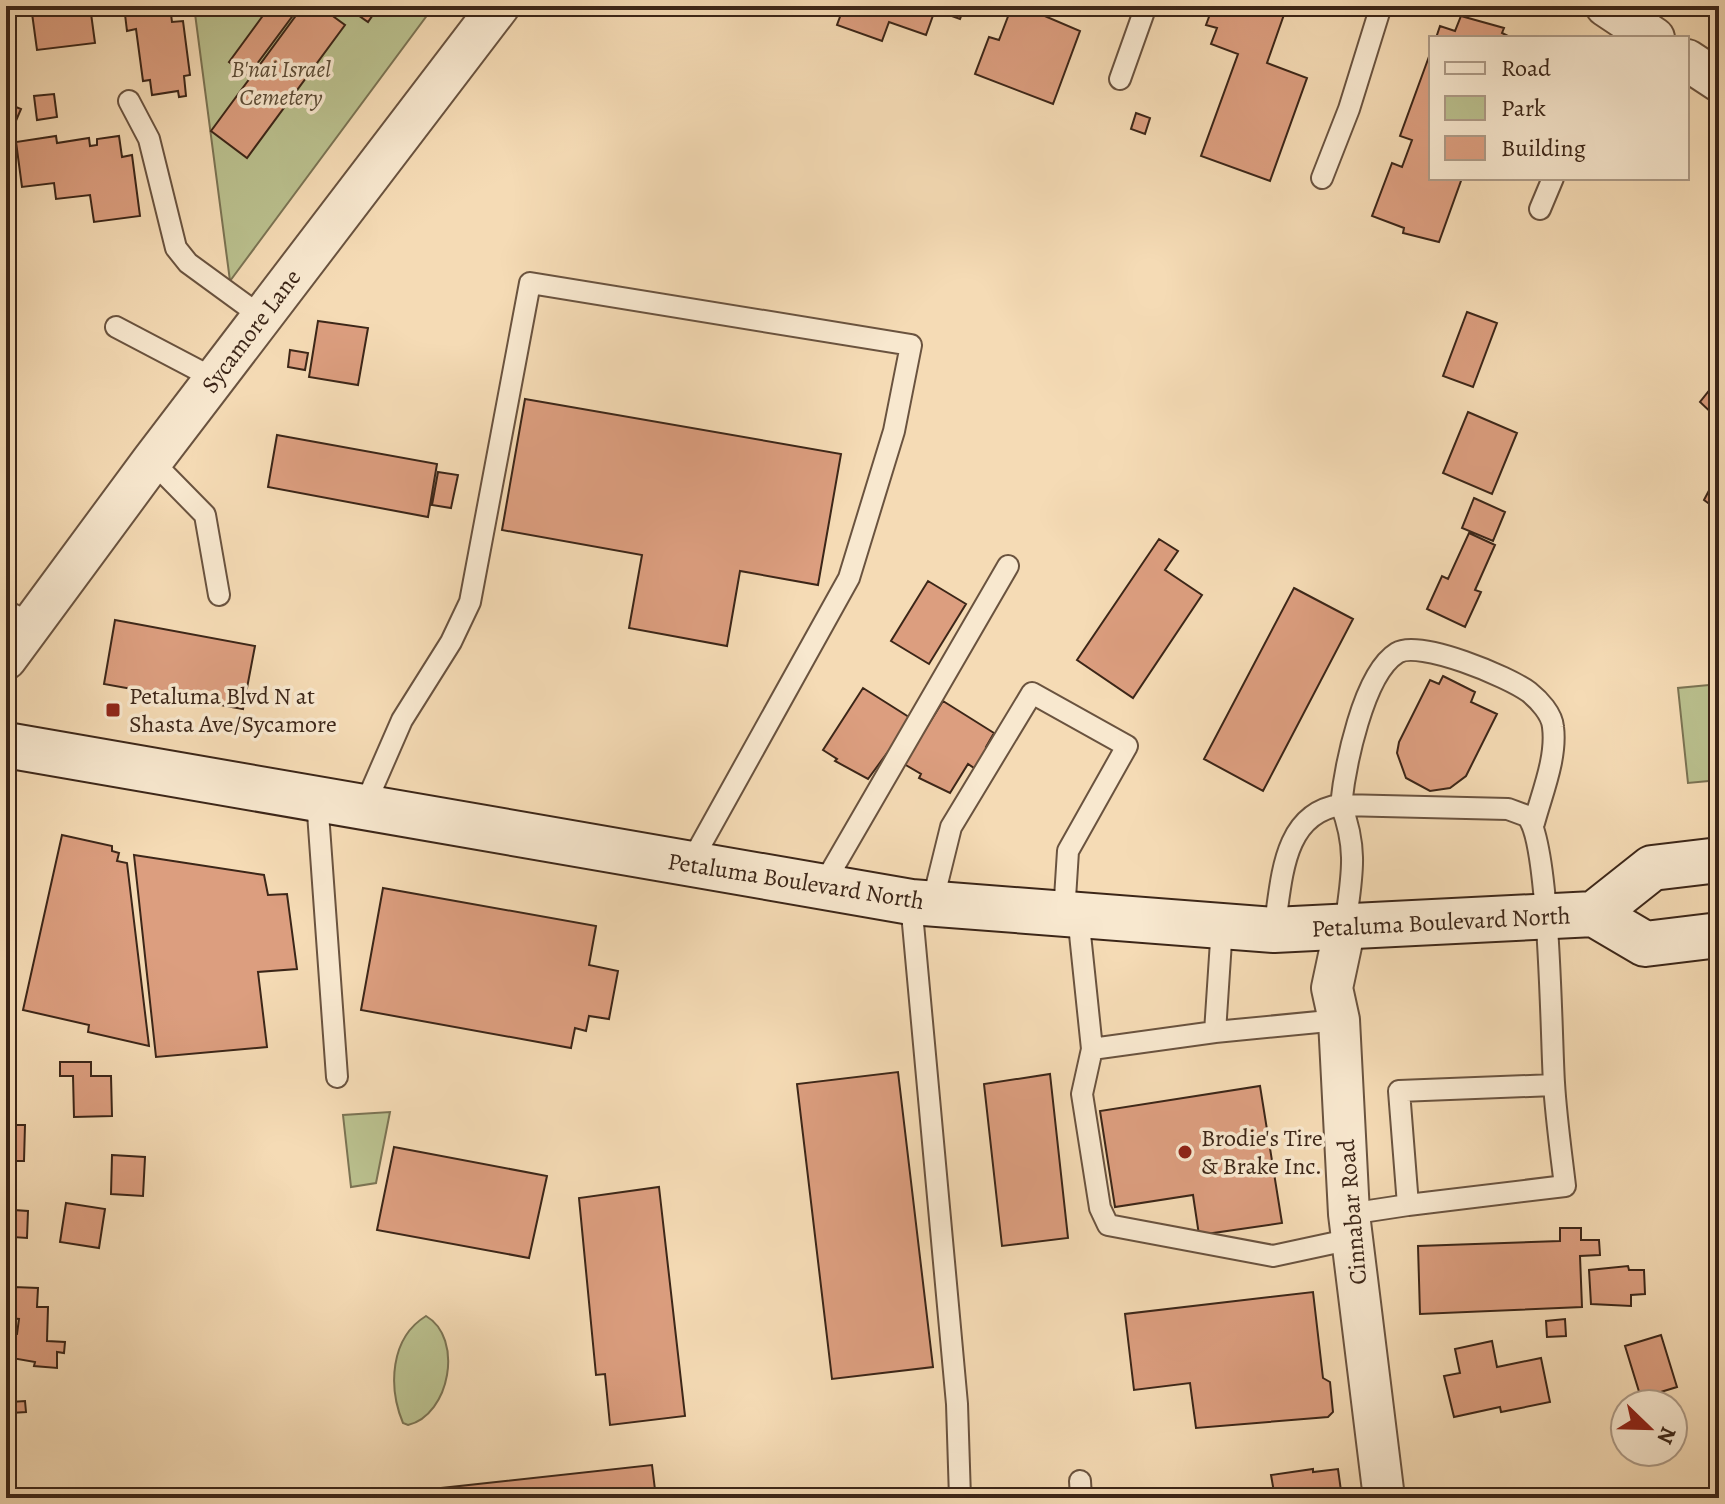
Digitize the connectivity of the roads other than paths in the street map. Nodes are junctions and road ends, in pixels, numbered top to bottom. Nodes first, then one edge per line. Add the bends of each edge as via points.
1 (1146, 6) edge
2 (1381, 6) edge
3 (487, 10) edge
4 (1689, 61) edge
5 (1120, 79) dead end
6 (1719, 81) edge
7 (129, 101) dead end
8 (1322, 178) dead end
9 (1552, 180) edge
10 (1540, 209) dead end
11 (262, 317) junction
12 (116, 327) dead end
13 (215, 379) junction
14 (152, 461) junction
15 (1008, 566) dead end
16 (219, 595) dead end
17 (18, 617) edge
18 (6, 659) edge
19 (6, 745) edge
20 (317, 799) junction
21 (1341, 805) junction
22 (364, 807) junction
23 (1534, 823) junction
24 (1719, 860) edge
25 (690, 864) junction
26 (822, 887) junction
27 (922, 903) junction
28 (1594, 914) junction
29 (1071, 915) junction
30 (1546, 916) junction
31 (1222, 926) junction
32 (1345, 927) junction
33 (1274, 930) junction
34 (1719, 935) edge
35 (1339, 1020) junction
36 (1215, 1032) junction
37 (1092, 1049) junction
38 (337, 1077) dead end
39 (1554, 1085) junction
40 (1408, 1205) junction
41 (1351, 1227) junction
42 (960, 1498) edge
43 (1384, 1498) edge

1 - 5 lane
2 - 8 lane
3 - 11 street, Sycamore Lane
4 - 6 street
7 - 11 lane via 149,139 176,248 188,263
9 - 10 lane
11 - 13 street, Sycamore Lane
12 - 13 lane
13 - 14 street, Sycamore Lane
14 - 16 lane via 205,515
14 - 17 street, Sycamore Lane
15 - 26 lane
17 - 18 street, Sycamore Lane
19 - 20 main road, Petaluma Boulevard North
20 - 22 main road, Petaluma Boulevard North
20 - 38 lane
21 - 23 lane via 1508,809
21 - 23 lane via 1350,742 1361,710 1387,661 1399,651 1417,648 1513,684 1543,706 1553,725 1550,765
21 - 32 lane via 1354,857
21 - 33 lane via 1314,813 1292,838
22 - 25 main road, Petaluma Boulevard North
22 - 25 lane via 402,720 470,602 530,283 911,345 894,431 849,578
23 - 30 lane
24 - 28 main road, Petaluma Boulevard North via 1652,868
25 - 26 main road, Petaluma Boulevard North
26 - 27 main road, Petaluma Boulevard North
27 - 29 main road, Petaluma Boulevard North
27 - 29 lane via 951,827 1032,693 1127,746 1068,851
27 - 42 lane
28 - 30 main road, Petaluma Boulevard North
28 - 34 main road, Petaluma Boulevard North via 1645,944
29 - 31 main road, Petaluma Boulevard North
29 - 37 lane
30 - 32 main road, Petaluma Boulevard North
30 - 39 lane
31 - 33 main road, Petaluma Boulevard North
31 - 36 lane
32 - 33 main road, Petaluma Boulevard North
32 - 35 street, Cinnabar Road via 1332,988
35 - 36 lane
35 - 41 street, Cinnabar Road
36 - 37 lane
37 - 41 lane via 1082,1094 1100,1208 1108,1225 1273,1256
39 - 40 lane via 1565,1186
39 - 40 lane via 1399,1091
40 - 41 lane
41 - 43 street, Cinnabar Road

